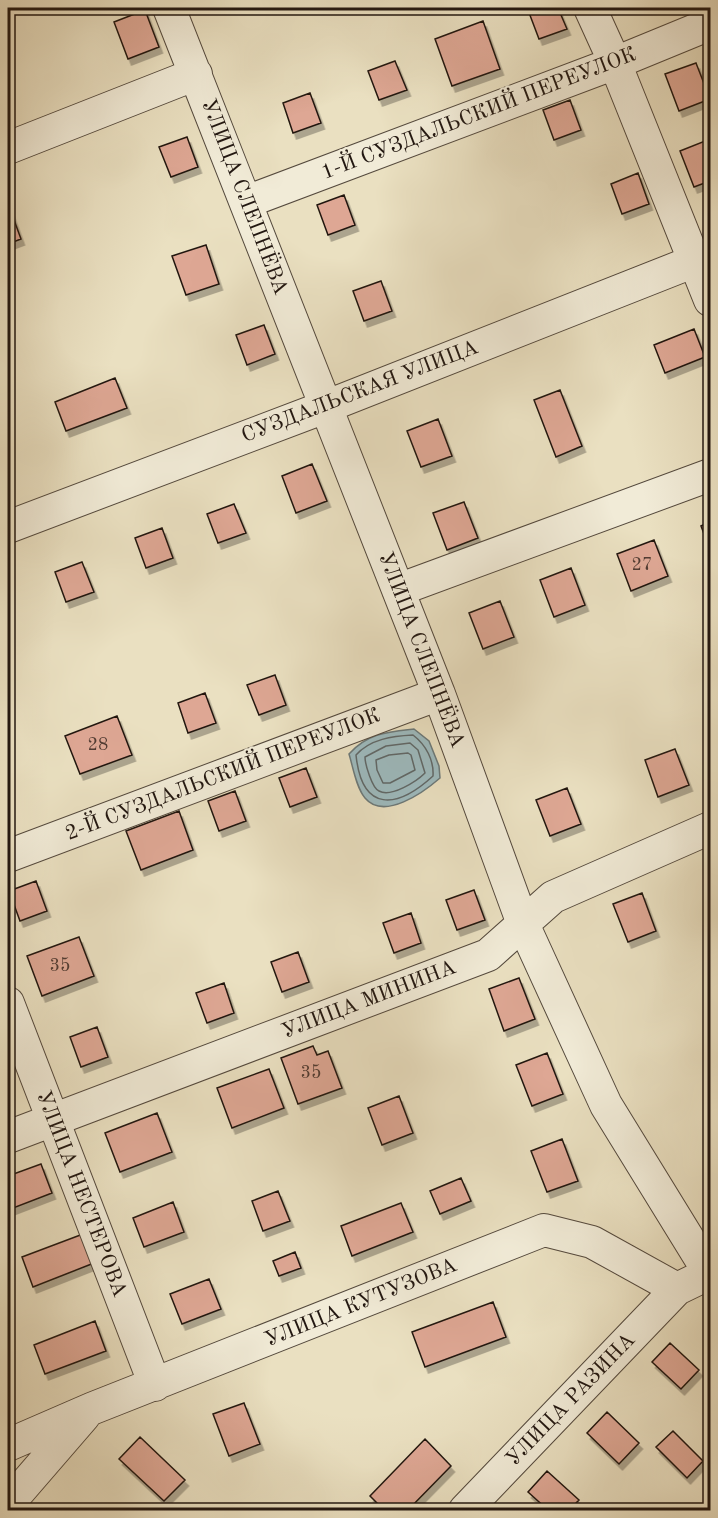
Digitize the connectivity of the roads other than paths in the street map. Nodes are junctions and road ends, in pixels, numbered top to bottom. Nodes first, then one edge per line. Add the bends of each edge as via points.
1 (169, 8) edge
2 (590, 8) edge
3 (711, 24) edge
4 (615, 63) junction
5 (196, 74) junction
6 (8, 148) edge
7 (246, 202) junction
8 (703, 258) edge
9 (711, 300) edge
10 (325, 406) junction
11 (711, 475) edge
12 (8, 527) edge
13 (398, 590) junction
14 (439, 694) junction
15 (711, 828) edge
16 (8, 856) edge
17 (523, 924) junction
18 (8, 1003) edge
19 (53, 1120) junction
20 (8, 1137) edge
21 (710, 1273) edge
22 (677, 1289) junction
23 (155, 1385) junction
24 (91, 1409) junction
25 (8, 1444) edge
26 (8, 1504) edge
27 (465, 1510) edge

1 - 5 street, УЛИЦА СЛЕПНЁВА
2 - 4 street
3 - 4 street, 1-Й СУЗДАЛЬСКИЙ ПЕРЕУЛОК
4 - 7 street, 1-Й СУЗДАЛЬСКИЙ ПЕРЕУЛОК
4 - 8 street
5 - 6 street
5 - 7 street, УЛИЦА СЛЕПНЁВА
7 - 10 street, УЛИЦА СЛЕПНЁВА
8 - 9 street
8 - 10 street, СУЗДАЛЬСКАЯ УЛИЦА
10 - 12 street, СУЗДАЛЬСКАЯ УЛИЦА
10 - 13 street, УЛИЦА СЛЕПНЁВА
11 - 13 street
13 - 14 street, УЛИЦА СЛЕПНЁВА
14 - 16 street, 2-Й СУЗДАЛЬСКИЙ ПЕРЕУЛОК
14 - 17 street, УЛИЦА СЛЕПНЁВА
15 - 17 street, УЛИЦА МИНИНА via 553,897
17 - 19 street, УЛИЦА МИНИНА via 488,956
17 - 21 street, УЛИЦА СЛЕПНЁВА via 606,1105
18 - 19 street, УЛИЦА НЕСТЕРОВА
19 - 20 street, УЛИЦА МИНИНА
19 - 23 street, УЛИЦА НЕСТЕРОВА
21 - 22 street
22 - 23 street, УЛИЦА КУТУЗОВА via 592,1242 544,1230
22 - 27 street, УЛИЦА РАЗИНА
23 - 24 street, УЛИЦА КУТУЗОВА
24 - 25 street, УЛИЦА КУТУЗОВА
24 - 26 street

